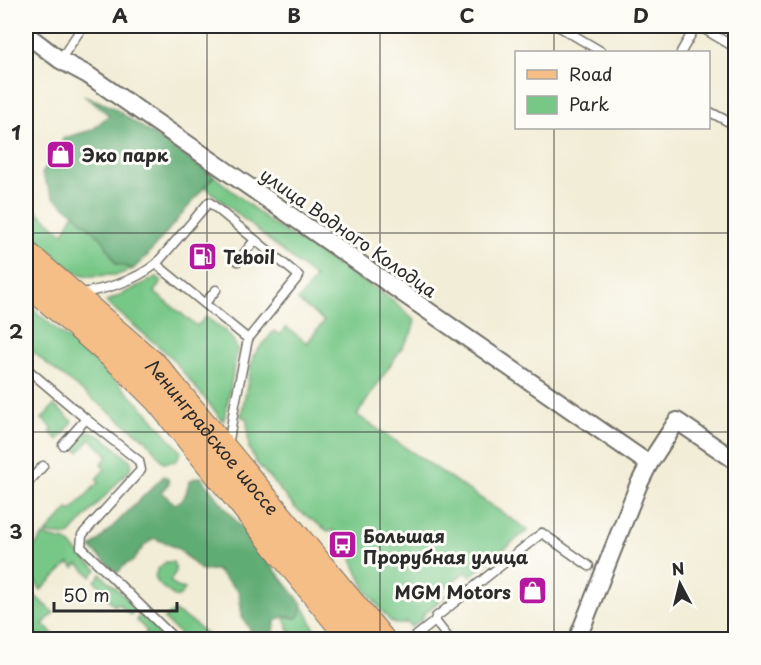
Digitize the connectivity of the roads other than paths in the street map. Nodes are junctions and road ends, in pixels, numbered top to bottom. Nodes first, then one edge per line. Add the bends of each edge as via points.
1 (83, 26) edge
2 (558, 26) edge
3 (698, 26) edge
4 (26, 34) edge
5 (735, 48) edge
6 (600, 51) edge
7 (682, 51) edge
8 (60, 60) junction
9 (710, 112) edge
10 (731, 123) dead end
11 (255, 240) junction
12 (26, 254) edge
13 (238, 261) dead end
14 (156, 264) junction
15 (26, 281) edge
16 (216, 290) dead end
17 (73, 294) junction
18 (204, 303) junction
19 (248, 339) junction
20 (26, 368) edge
21 (86, 419) junction
22 (63, 445) dead end
23 (227, 454) junction
24 (735, 461) edge
25 (649, 464) junction
26 (44, 466) dead end
27 (26, 485) edge
28 (589, 566) dead end
29 (435, 621) junction
30 (176, 639) edge
31 (352, 639) edge
32 (382, 639) edge
33 (411, 639) edge
34 (450, 639) edge
35 (577, 639) edge

1 - 8 lane
2 - 6 lane
3 - 5 lane
3 - 7 lane
4 - 8 street, улица Водного Колодца
8 - 25 street, улица Водного Колодца via 88,75
9 - 10 lane
11 - 13 lane
11 - 14 lane via 208,202
11 - 19 lane via 299,276
12 - 17 main road, Ленинградское шоссе
14 - 17 lane via 116,286
14 - 18 lane
15 - 31 main road, Ленинградское шоссе via 158,400
16 - 18 lane
17 - 23 main road, Ленинградское шоссе via 157,368
18 - 19 lane
19 - 23 lane
20 - 21 lane
21 - 22 lane
21 - 30 lane via 139,461 141,470 82,535 81,547
23 - 32 main road, Ленинградское шоссе
24 - 25 street via 678,422
25 - 35 street
26 - 27 lane
28 - 29 lane via 542,533
29 - 33 lane
29 - 34 lane

